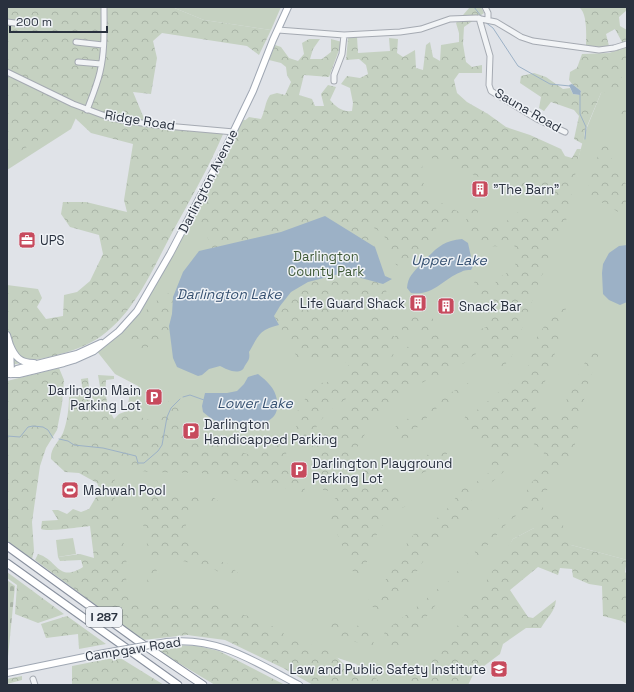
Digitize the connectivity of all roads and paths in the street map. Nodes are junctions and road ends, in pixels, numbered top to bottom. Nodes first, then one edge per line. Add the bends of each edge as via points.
1 (104, 7) edge
2 (288, 7) edge
3 (485, 7) edge
4 (479, 18) junction
5 (488, 19) junction
6 (7, 22) edge
7 (23, 24) dead end
8 (278, 30) junction
9 (344, 35) junction
10 (76, 42) dead end
11 (627, 44) edge
12 (103, 45) junction
13 (78, 62) dead end
14 (102, 64) junction
15 (7, 72) edge
16 (334, 81) dead end
17 (87, 110) junction
18 (234, 132) junction
19 (565, 132) dead end
20 (7, 335) edge
21 (107, 341) junction
22 (10, 345) junction
23 (7, 361) edge
24 (41, 363) junction
25 (9, 374) edge
26 (7, 546) edge
27 (7, 563) edge
28 (7, 673) edge
29 (33, 679) dead end
30 (35, 685) edge
31 (178, 685) edge
32 (203, 685) edge
33 (299, 685) edge

1 - 12 street
2 - 8 main road, Darlington Avenue
3 - 5 street
4 - 5 street
4 - 9 street via 450,19 412,30
4 - 19 street, Sauna Road via 490,56 491,91
5 - 11 street via 527,40 599,50
6 - 7 street
8 - 9 street
8 - 18 main road, Darlington Avenue
9 - 16 street via 342,54
10 - 12 street
12 - 14 street
13 - 14 street
14 - 17 street
15 - 17 street, Ridge Road
17 - 18 street, Ridge Road via 122,120
18 - 21 main road, Darlington Avenue via 142,303 131,318
20 - 22 main road
21 - 24 main road, Darlington Avenue via 77,354
21 - 25 main road, Darlington Avenue via 94,351 74,360 19,374
22 - 24 main road via 16,357 22,362
22 - 25 main road
23 - 25 main road
24 - 25 main road, Darlington Avenue via 17,369
26 - 32 highway, I 287
27 - 31 highway, I 287
28 - 33 main road, Campgaw Road, bridge via 167,642 193,641 220,646 242,655
29 - 30 street

